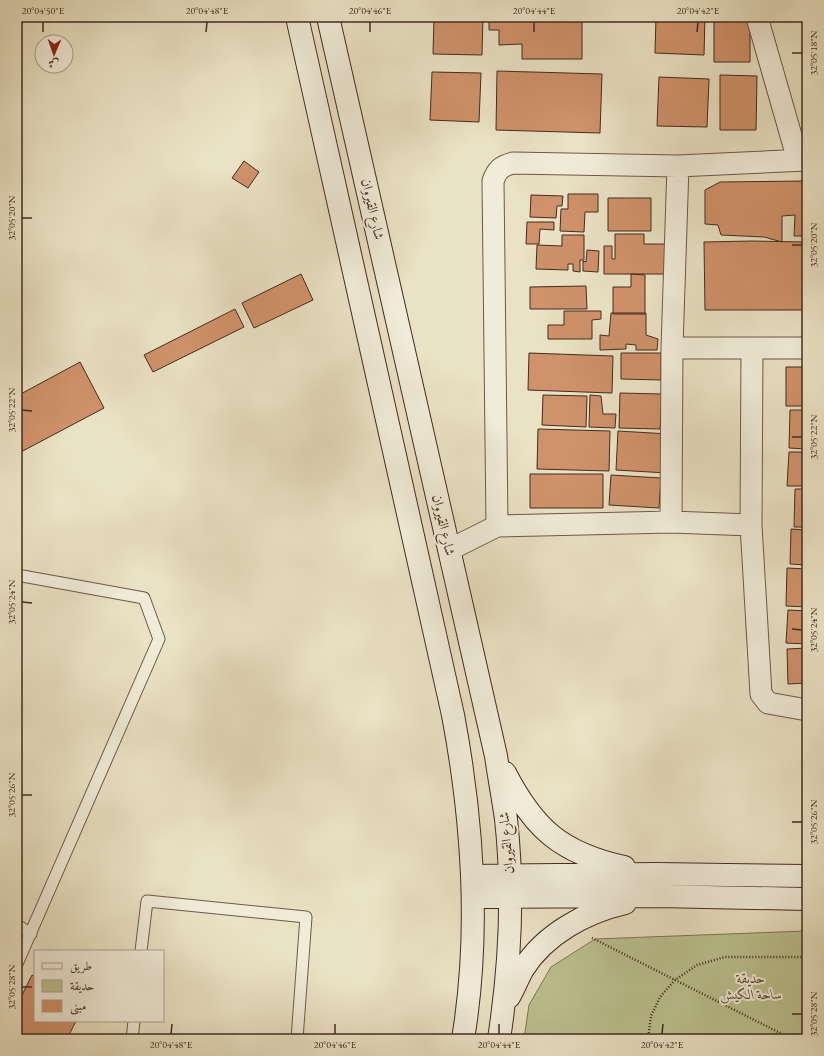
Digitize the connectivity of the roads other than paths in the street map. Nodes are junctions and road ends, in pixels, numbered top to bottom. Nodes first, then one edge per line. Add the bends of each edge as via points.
1 (297, 17) edge
2 (328, 17) edge
3 (757, 17) edge
4 (802, 160) edge
5 (678, 166) junction
6 (672, 348) junction
7 (807, 348) edge
8 (752, 349) junction
9 (671, 522) junction
10 (497, 526) junction
11 (751, 526) junction
12 (449, 550) junction
13 (17, 575) edge
14 (807, 710) edge
15 (496, 756) junction
16 (656, 874) junction
17 (807, 876) edge
18 (473, 886) junction
19 (510, 886) junction
20 (658, 896) junction
21 (807, 899) edge
22 (17, 925) edge
23 (31, 934) junction
24 (142, 950) edge
25 (17, 964) edge
26 (504, 1009) junction
27 (134, 1022) edge
28 (132, 1039) edge
29 (297, 1039) edge
30 (463, 1039) edge
31 (499, 1039) edge

1 - 18 main road via 453,715 462,764
2 - 12 main road, شارع القيروان
3 - 4 street
4 - 5 street
5 - 6 street
5 - 10 street via 513,163 497,171 493,181
6 - 8 street
6 - 9 street
7 - 8 street
8 - 11 street
9 - 10 street
9 - 11 street
10 - 12 street
11 - 14 street via 761,694 768,702
12 - 15 main road, شارع القيروان
13 - 23 lane via 144,598 159,639
15 - 16 main road via 518,798 538,825 568,848 606,863
15 - 19 main road, شارع القيروان via 506,820
16 - 17 main road
16 - 19 main road
18 - 19 main road
18 - 30 main road via 473,951
19 - 20 main road
19 - 26 main road, شارع القيروان via 509,955
20 - 21 main road
20 - 26 main road via 610,907 574,921 546,942 524,968
22 - 23 lane
23 - 25 lane
24 - 29 lane via 147,901 306,917
26 - 31 main road, شارع القيروان
27 - 28 lane

